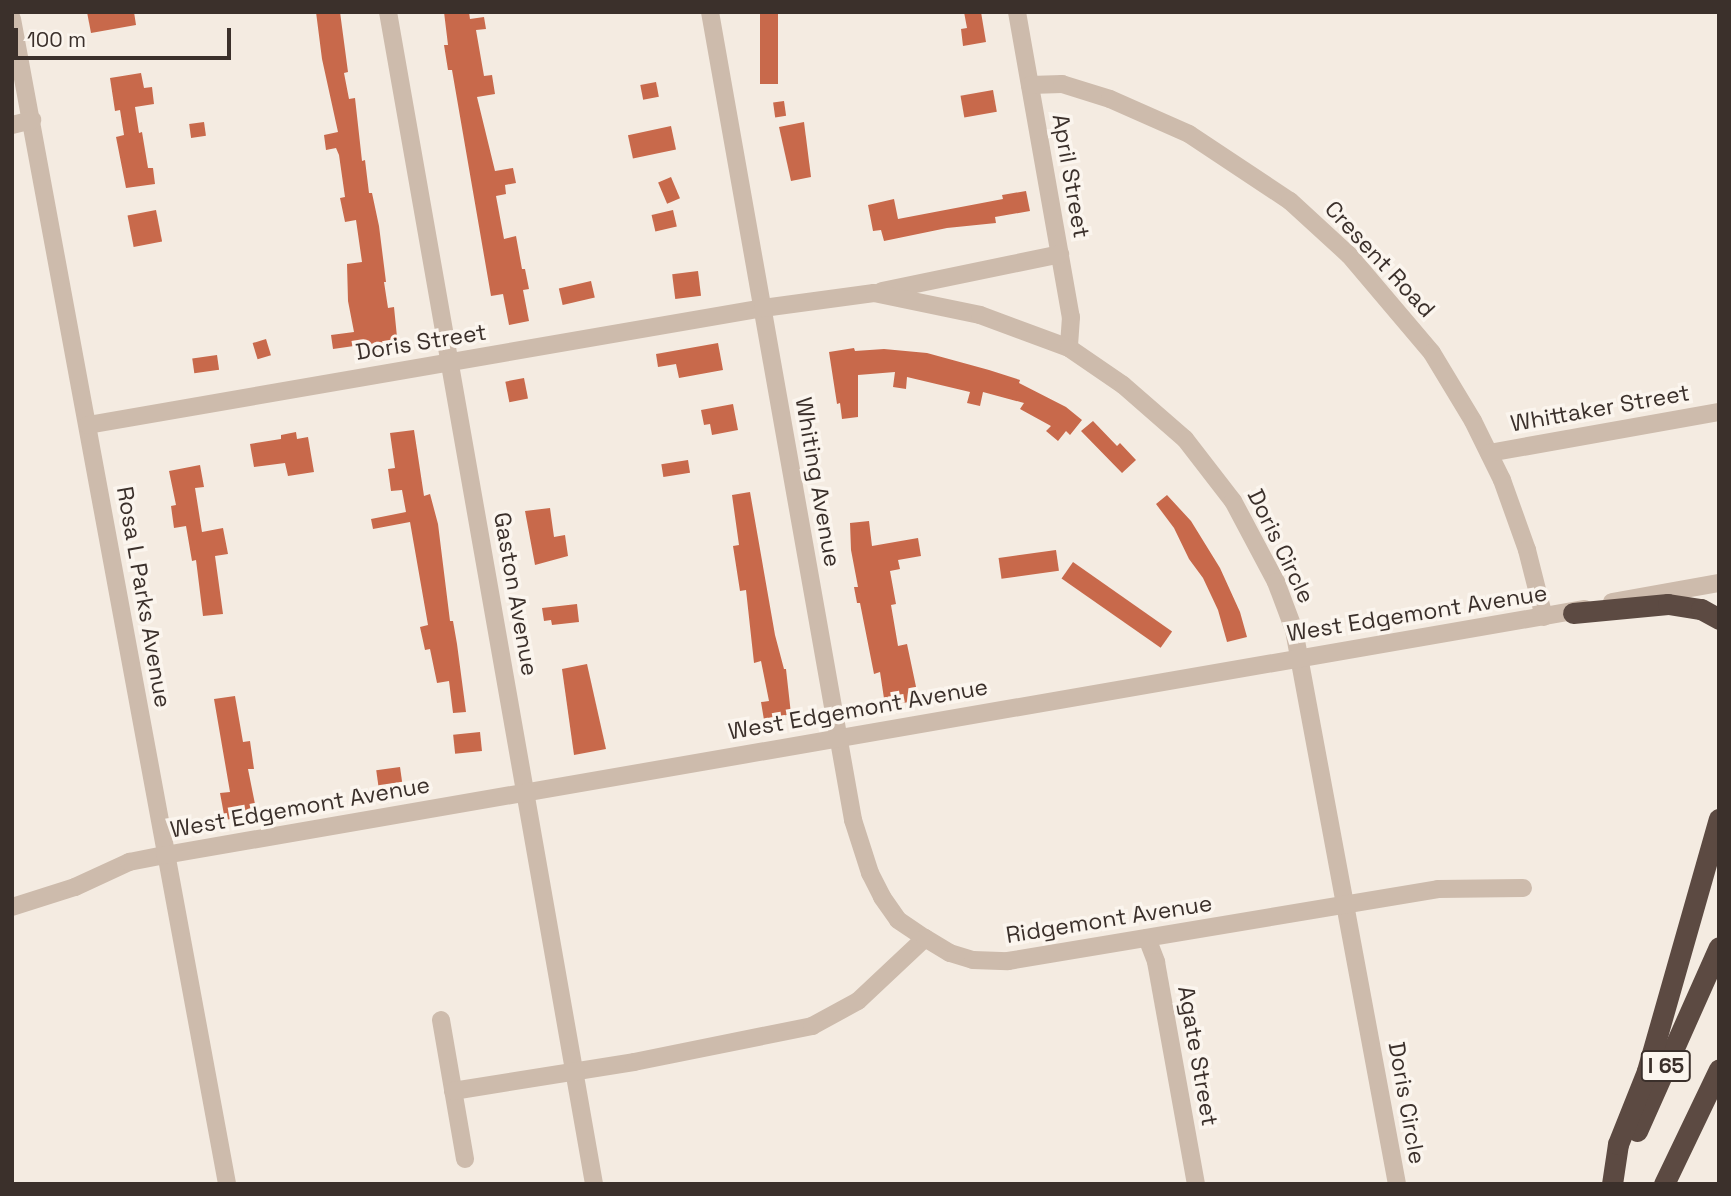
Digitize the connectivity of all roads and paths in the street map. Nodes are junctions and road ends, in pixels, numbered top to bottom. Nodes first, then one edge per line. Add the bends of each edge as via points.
1 (388, 12) edge
2 (710, 12) edge
3 (1017, 12) edge
4 (12, 19) edge
5 (1030, 85) junction
6 (32, 120) junction
7 (12, 125) edge
8 (1060, 254) junction
9 (874, 293) junction
10 (762, 308) junction
11 (1069, 348) junction
12 (450, 362) junction
13 (1719, 412) edge
14 (88, 425) junction
15 (1489, 453) junction
16 (1719, 583) edge
17 (1573, 612) junction
18 (1544, 617) junction
19 (1719, 619) edge
20 (1299, 657) junction
21 (838, 738) junction
22 (526, 792) junction
23 (1719, 819) edge
24 (165, 855) junction
25 (1523, 888) dead end
26 (1346, 904) junction
27 (12, 907) edge
28 (925, 938) junction
29 (1147, 938) junction
30 (1719, 947) edge
31 (441, 1020) dead end
32 (1719, 1069) edge
33 (574, 1070) junction
34 (453, 1091) junction
35 (465, 1159) dead end
36 (227, 1184) edge
37 (594, 1184) edge
38 (1196, 1184) edge
39 (1397, 1184) edge
40 (1613, 1184) edge
41 (1664, 1184) edge

1 - 12 street, Gaston Avenue
2 - 10 street, Whiting Avenue
3 - 5 street, April Street
4 - 6 street, Rosa L Parks Avenue
5 - 8 street, April Street
5 - 15 street, Cresent Road via 1062,84 1149,115 1224,155 1290,201 1349,255 1405,318 1453,385
6 - 7 street
6 - 14 street, Rosa L Parks Avenue
8 - 9 street
8 - 11 street, April Street via 1071,317
9 - 10 street, Doris Circle
9 - 11 street, Doris Circle via 980,315
10 - 12 street, Doris Street
10 - 21 street, Whiting Avenue
11 - 20 street, Doris Circle via 1157,412 1219,480 1276,582
12 - 14 street, Doris Street
12 - 22 street, Gaston Avenue
13 - 15 street, Whittaker Street
14 - 24 street, Rosa L Parks Avenue
15 - 18 street, Cresent Road via 1527,550
16 - 17 street, West Edgemont Avenue via 1624,598
17 - 18 street, West Edgemont Avenue
17 - 19 highway via 1668,604 1701,609
18 - 20 street, West Edgemont Avenue
20 - 21 street, West Edgemont Avenue
20 - 26 street, Doris Circle
21 - 22 street, West Edgemont Avenue
21 - 28 street, Whiting Avenue via 853,820 870,873 898,919
22 - 24 street, West Edgemont Avenue
22 - 33 street, Gaston Avenue
23 - 40 highway via 1647,1071 1618,1144
24 - 27 street, West Edgemont Avenue via 130,862 75,887
24 - 36 street, Rosa L Parks Avenue
25 - 26 street, Ridgemont Avenue via 1438,889
26 - 29 street, Ridgemont Avenue
26 - 39 street, Doris Circle
28 - 29 street, Ridgemont Avenue via 950,953 998,962
28 - 33 street via 858,1002 812,1026
29 - 38 street, Agate Street via 1156,962
30 - 40 highway, I 65
31 - 34 street
32 - 41 highway, I 65
33 - 34 street
33 - 37 street, Gaston Avenue
34 - 35 street

